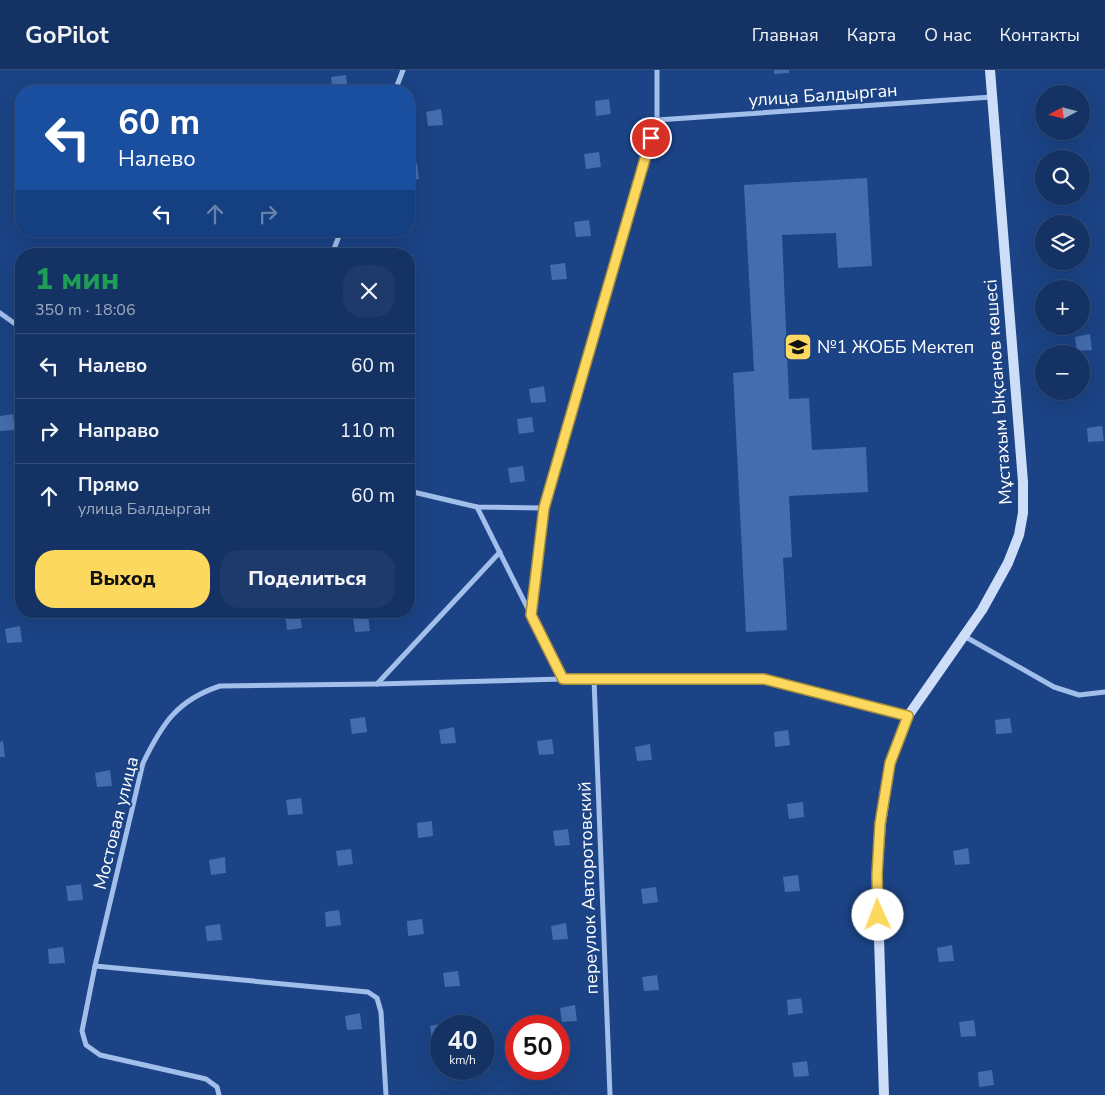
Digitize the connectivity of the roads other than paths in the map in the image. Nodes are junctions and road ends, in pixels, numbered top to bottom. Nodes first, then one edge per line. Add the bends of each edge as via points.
1 (403, 70) edge
2 (657, 70) edge
3 (990, 70) edge
4 (397, 85) edge
5 (992, 97) junction
6 (657, 120) junction
7 (0, 313) edge
8 (15, 324) edge
9 (415, 492) edge
10 (477, 507) junction
11 (544, 508) junction
12 (500, 552) junction
13 (531, 615) junction
14 (964, 636) junction
15 (563, 679) junction
16 (594, 679) junction
17 (377, 684) junction
18 (1105, 692) edge
19 (908, 716) junction
20 (95, 966) junction
21 (219, 1095) edge
22 (386, 1095) edge
23 (610, 1095) edge
24 (884, 1095) edge

1 - 4 street
2 - 6 street
3 - 5 main road, Мұстахым Ықсанов көшесі
5 - 6 street, улица Балдырган
5 - 14 main road, Мұстахым Ықсанов көшесі via 1023,513 1008,563
6 - 11 street
7 - 8 street
9 - 10 street
10 - 11 street
10 - 12 street
11 - 13 street
12 - 13 street
12 - 17 street
13 - 15 street
14 - 18 street via 1054,687 1079,695
14 - 19 main road, Мұстахым Ықсанов көшесі
15 - 16 street, Мостовая улица
15 - 17 street, Мостовая улица
16 - 19 street, Мостовая улица via 764,679
16 - 23 street, переулок Авторотовский
17 - 20 street, Мостовая улица via 220,686 201,692 173,713 158,732 143,763
19 - 24 main road, Мұстахым Ықсанов көшесі via 890,763 880,824 877,875
20 - 21 street, Мостовая улица via 82,1031 86,1044 100,1055 206,1079 216,1087
20 - 22 street via 368,992 377,998 381,1012

